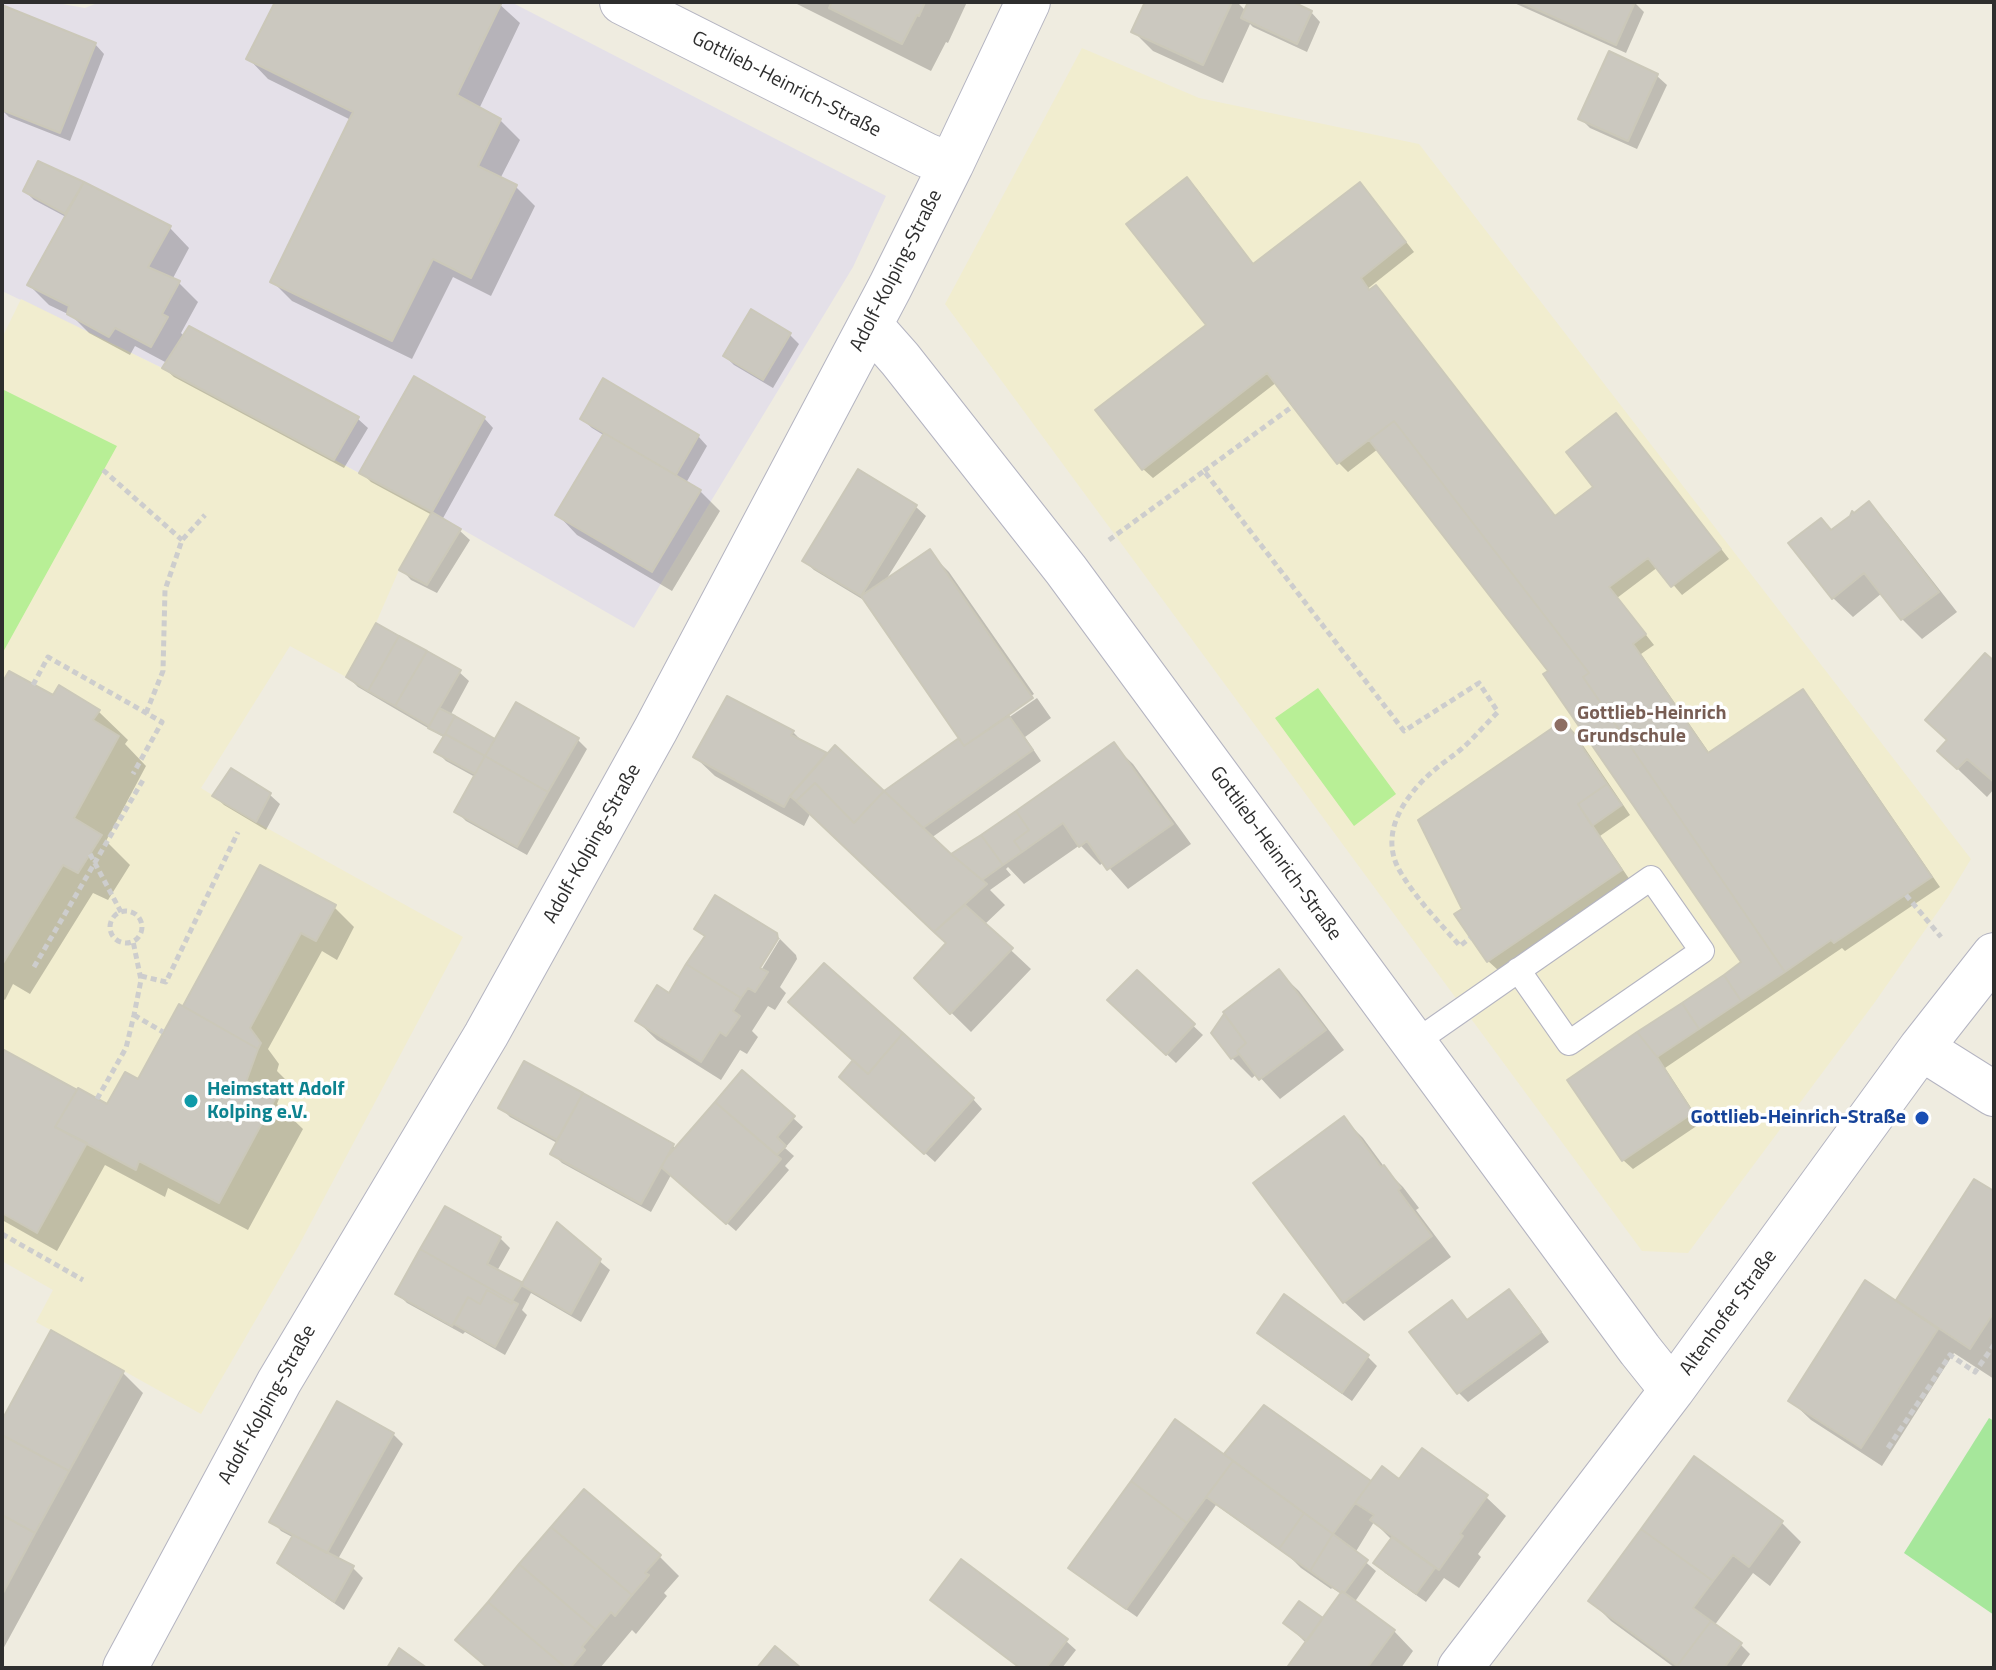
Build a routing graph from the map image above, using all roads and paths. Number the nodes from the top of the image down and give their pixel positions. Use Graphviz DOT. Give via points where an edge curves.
graph roads {
  1 [pos="622,2"];
  2 [pos="1028,2"];
  3 [pos="951,165"];
  4 [pos="870,325"];
  5 [pos="1293,406"];
  6 [pos="103,470"];
  7 [pos="1204,471"];
  8 [pos="205,515"];
  9 [pos="182,540"];
  10 [pos="1066,570"];
  11 [pos="33,685"];
  12 [pos="146,713"];
  13 [pos="133,774"];
  14 [pos="143,780"];
  15 [pos="238,832"];
  16 [pos="90,854"];
  17 [pos="95,861"];
  18 [pos="1906,895"];
  19 [pos="121,912"];
  20 [pos="1942,937"];
  21 [pos="1470,938"];
  22 [pos="133,941"];
  23 [pos="1994,955"];
  24 [pos="34,967"];
  25 [pos="1518,970"];
  26 [pos="141,976"];
  27 [pos="134,1015"];
  28 [pos="163,1032"];
  29 [pos="1414,1043"];
  30 [pos="1921,1048"];
  31 [pos="1994,1094"];
  32 [pos="97,1099"];
  33 [pos="2,1234"];
  34 [pos="83,1280"];
  35 [pos="1994,1345"];
  36 [pos="1672,1390"];
  37 [pos="1888,1448"];
  38 [pos="125,1668"];
  39 [pos="1460,1668"];
  1 -- 3 [label="street, Gottlieb-Heinrich-Straße"];
  2 -- 3 [label="street, Adolf-Kolping-Straße"];
  3 -- 4 [label="street, Adolf-Kolping-Straße"];
  4 -- 10 [label="street, Gottlieb-Heinrich-Straße"];
  4 -- 38 [label="street, Adolf-Kolping-Straße" via="547,927 279,1382"];
  5 -- 7 [label="path"];
  6 -- 9 [label="path"];
  7 -- 10 [label="path"];
  7 -- 21 [label="path" via="1404,731 1479,683 1498,712 1413,790 1391,833 1400,873 1460,946"];
  8 -- 9 [label="path"];
  9 -- 12 [label="path" via="165,590 163,671"];
  10 -- 29 [label="street, Gottlieb-Heinrich-Straße"];
  11 -- 12 [label="path" via="48,657"];
  12 -- 13 [label="path" via="162,722"];
  14 -- 17 [label="path"];
  15 -- 26 [label="path" via="166,982"];
  16 -- 17 [label="path"];
  17 -- 19 [label="path"];
  17 -- 24 [label="path"];
  18 -- 20 [label="path"];
  19 -- 22 [label="path" via="140,919 142,929"];
  19 -- 22 [label="path" via="111,923 112,934 123,943"];
  22 -- 26 [label="path"];
  23 -- 30 [label="street, Altenhofer Straße"];
  25 -- 25 [label="lane" via="1651,878 1702,951 1569,1043"];
  25 -- 29 [label="lane"];
  26 -- 27 [label="path"];
  27 -- 28 [label="path"];
  27 -- 32 [label="path" via="126,1048"];
  29 -- 36 [label="street, Gottlieb-Heinrich-Straße"];
  30 -- 31 [label="street"];
  30 -- 36 [label="street, Altenhofer Straße"];
  33 -- 34 [label="path"];
  35 -- 37 [label="path" via="1975,1372 1950,1355"];
  36 -- 39 [label="street, Altenhofer Straße"];
}
